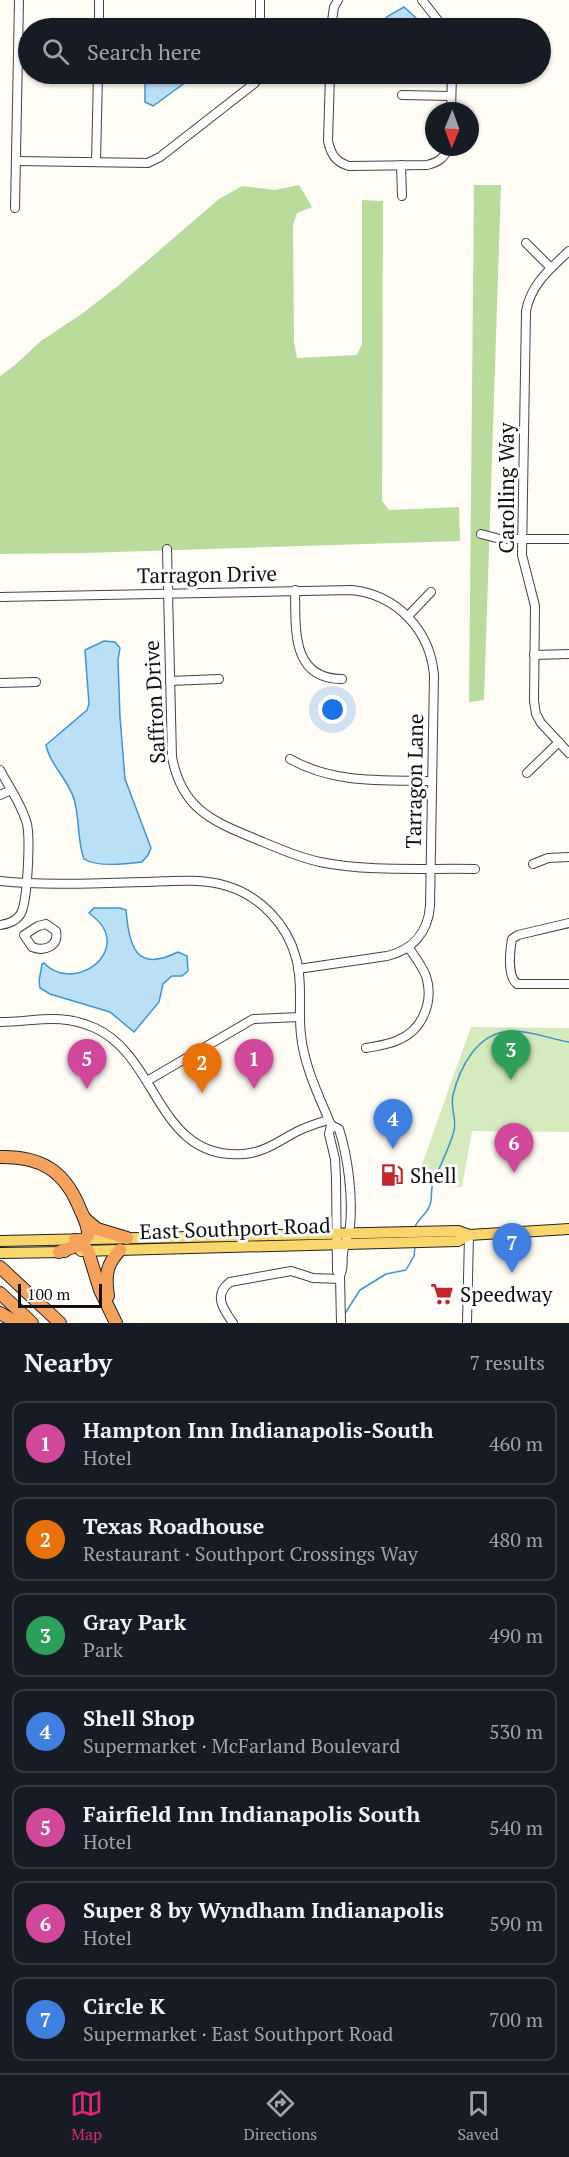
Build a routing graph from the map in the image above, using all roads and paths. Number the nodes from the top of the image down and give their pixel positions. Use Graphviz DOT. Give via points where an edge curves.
graph roads {
  1 [pos="19,0"];
  2 [pos="99,0"];
  3 [pos="261,0"];
  4 [pos="338,0"];
  5 [pos="422,0"];
  6 [pos="19,18"];
  7 [pos="99,18"];
  8 [pos="260,18"];
  9 [pos="332,18"];
  10 [pos="436,18"];
  11 [pos="18,53"];
  12 [pos="98,84"];
  13 [pos="254,84"];
  14 [pos="330,84"];
  15 [pos="452,84"];
  16 [pos="402,95"];
  17 [pos="451,96"];
  18 [pos="451,102"];
  19 [pos="445,156"];
  20 [pos="16,160"];
  21 [pos="96,162"];
  22 [pos="401,165"];
  23 [pos="402,196"];
  24 [pos="15,208"];
  25 [pos="526,243"];
  26 [pos="569,251"];
  27 [pos="551,268"];
  28 [pos="481,534"];
  29 [pos="569,539"];
  30 [pos="523,540"];
  31 [pos="167,549"];
  32 [pos="295,590"];
  33 [pos="431,592"];
  34 [pos="168,593"];
  35 [pos="0,597"];
  36 [pos="408,615"];
  37 [pos="569,654"];
  38 [pos="534,655"];
  39 [pos="219,680"];
  40 [pos="342,680"];
  41 [pos="170,681"];
  42 [pos="36,682"];
  43 [pos="0,683"];
  44 [pos="559,742"];
  45 [pos="569,753"];
  46 [pos="290,759"];
  47 [pos="0,770"];
  48 [pos="527,774"];
  49 [pos="432,781"];
  50 [pos="11,790"];
  51 [pos="0,795"];
  52 [pos="569,857"];
  53 [pos="533,864"];
  54 [pos="431,868"];
  55 [pos="475,868"];
  56 [pos="0,881"];
  57 [pos="26,884"];
  58 [pos="16,920"];
  59 [pos="569,923"];
  60 [pos="0,925"];
  61 [pos="24,935"];
  62 [pos="409,948"];
  63 [pos="298,969"];
  64 [pos="569,984"];
  65 [pos="300,1017"];
  66 [pos="0,1022"];
  67 [pos="366,1048"];
  68 [pos="147,1081"];
  69 [pos="330,1122"];
  70 [pos="0,1157"];
  71 [pos="84,1218"];
  72 [pos="569,1230"];
  73 [pos="469,1235"];
  74 [pos="127,1238"];
  75 [pos="342,1239"];
  76 [pos="1,1241"];
  77 [pos="82,1243"];
  78 [pos="120,1250"];
  79 [pos="59,1252"];
  80 [pos="0,1253"];
  81 [pos="0,1267"];
  82 [pos="340,1277"];
  83 [pos="0,1293"];
  84 [pos="0,1313"];
  85 [pos="114,1317"];
  86 [pos="17,1323"];
  87 [pos="32,1323"];
  88 [pos="60,1323"];
  89 [pos="233,1323"];
  90 [pos="341,1323"];
  91 [pos="467,1323"];
  1 -- 6 [label="street"];
  2 -- 7 [label="street"];
  3 -- 8 [label="street"];
  4 -- 9 [label="street"];
  5 -- 10 [label="street"];
  11 -- 20 [label="street"];
  12 -- 21 [label="street"];
  13 -- 21 [label="street" via="148,163"];
  14 -- 22 [label="street" via="328,141 336,159 350,166"];
  15 -- 17 [label="street"];
  16 -- 17 [label="street"];
  17 -- 18 [label="street"];
  19 -- 22 [label="street" via="427,165"];
  20 -- 21 [label="street"];
  20 -- 24 [label="street"];
  22 -- 23 [label="street"];
  25 -- 27 [label="street"];
  26 -- 27 [label="street, Carolling Way"];
  27 -- 30 [label="street, Carolling Way" via="534,288 526,313"];
  28 -- 30 [label="street"];
  29 -- 30 [label="street"];
  30 -- 38 [label="street, Carolling Way" via="523,564 534,604"];
  31 -- 34 [label="street, Saffron Drive"];
  32 -- 34 [label="street, Tarragon Drive"];
  32 -- 36 [label="street, Tarragon Drive" via="365,592 387,600"];
  32 -- 40 [label="street" via="296,639 303,658 320,674"];
  33 -- 36 [label="street"];
  34 -- 35 [label="street, Tarragon Drive"];
  34 -- 41 [label="street, Saffron Drive"];
  36 -- 49 [label="street, Tarragon Lane" via="423,637 433,664"];
  37 -- 38 [label="street"];
  38 -- 44 [label="street, Carolling Way" via="536,711 541,723"];
  39 -- 41 [label="street"];
  41 -- 54 [label="street, Saffron Drive" via="175,770 190,800 209,818 318,861 358,867"];
  42 -- 43 [label="street"];
  44 -- 45 [label="street, Carolling Way"];
  44 -- 48 [label="street"];
  46 -- 49 [label="street" via="342,778"];
  47 -- 50 [label="street"];
  49 -- 54 [label="street, Tarragon Lane"];
  50 -- 51 [label="street"];
  50 -- 57 [label="street" via="28,829"];
  52 -- 53 [label="street" via="548,858"];
  54 -- 55 [label="street, Saffron Drive"];
  54 -- 62 [label="street, Tarragon Lane" via="428,920"];
  56 -- 57 [label="street"];
  57 -- 58 [label="street" via="23,907"];
  57 -- 63 [label="street" via="202,881 225,885 253,898 276,919 291,944"];
  58 -- 60 [label="street"];
  58 -- 61 [label="street"];
  59 -- 64 [label="street" via="515,937 511,942 511,976 515,983"];
  62 -- 63 [label="street" via="387,956"];
  62 -- 67 [label="street" via="428,983 423,1016 405,1037"];
  63 -- 65 [label="street"];
  65 -- 68 [label="street" via="254,1019"];
  65 -- 69 [label="street" via="305,1059"];
  66 -- 68 [label="street" via="54,1017 80,1022 124,1048"];
  68 -- 69 [label="street" via="176,1128 213,1150 236,1154 262,1151 304,1128"];
  69 -- 75 [label="street" via="339,1129 347,1161 350,1226"];
  70 -- 71 [label="highway" via="32,1160 56,1172 74,1194"];
  71 -- 74 [label="highway" via="97,1228"];
  71 -- 77 [label="highway" via="88,1233"];
  72 -- 73 [label="main road, East Southport Road"];
  73 -- 75 [label="main road, East Southport Road" via="458,1241 429,1237"];
  73 -- 91 [label="street"];
  74 -- 75 [label="main road, East Southport Road"];
  74 -- 77 [label="main road, East Southport Road"];
  75 -- 78 [label="main road, East Southport Road"];
  75 -- 82 [label="street" via="337,1271"];
  76 -- 77 [label="main road, East Southport Road"];
  77 -- 78 [label="main road, East Southport Road"];
  77 -- 79 [label="highway"];
  77 -- 85 [label="highway"];
  78 -- 85 [label="highway" via="106,1274"];
  79 -- 80 [label="main road"];
  81 -- 88 [label="highway"];
  82 -- 89 [label="street" via="313,1278 291,1271 233,1281 220,1299"];
  82 -- 90 [label="street"];
  83 -- 87 [label="highway"];
  84 -- 86 [label="highway"];
}
